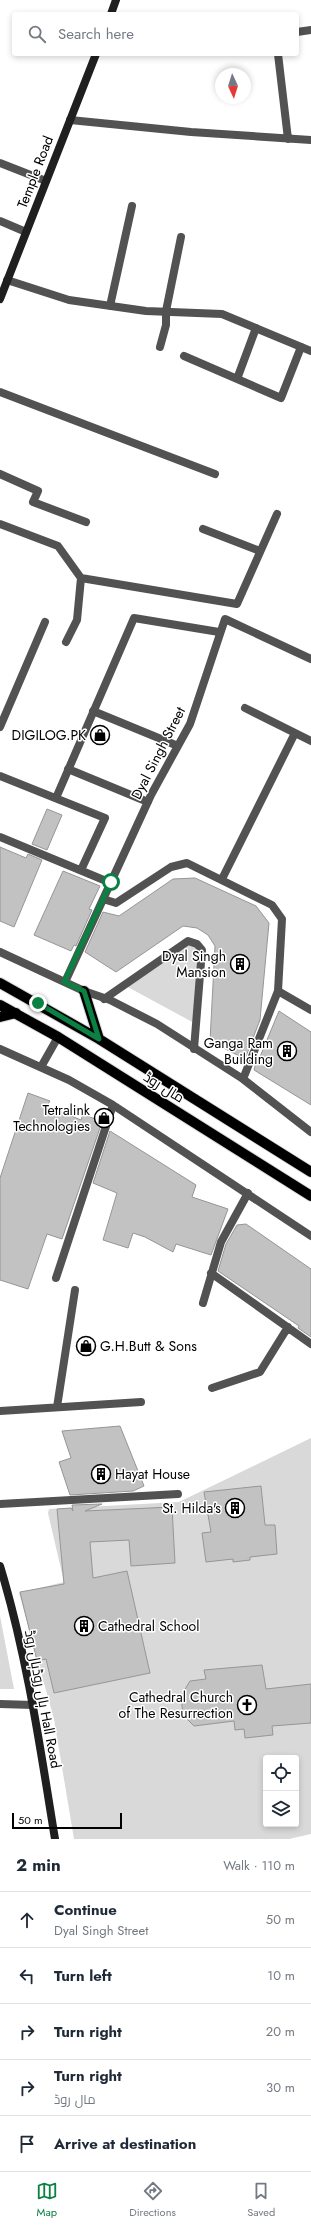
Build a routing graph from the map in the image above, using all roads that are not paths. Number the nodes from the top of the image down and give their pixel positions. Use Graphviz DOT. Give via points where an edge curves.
graph roads {
  1 [pos="116,0"];
  2 [pos="112,12"];
  3 [pos="311,30"];
  4 [pos="299,32"];
  5 [pos="95,56"];
  6 [pos="278,56"];
  7 [pos="70,120"];
  8 [pos="288,138"];
  9 [pos="311,140"];
  10 [pos="0,163"];
  11 [pos="46,181"];
  12 [pos="132,206"];
  13 [pos="0,222"];
  14 [pos="26,232"];
  15 [pos="181,237"];
  16 [pos="7,280"];
  17 [pos="0,299"];
  18 [pos="110,306"];
  19 [pos="166,311"];
  20 [pos="256,328"];
  21 [pos="160,347"];
  22 [pos="301,347"];
  23 [pos="311,351"];
  24 [pos="184,356"];
  25 [pos="237,379"];
  26 [pos="0,392"];
  27 [pos="0,474"];
  28 [pos="215,474"];
  29 [pos="277,514"];
  30 [pos="86,522"];
  31 [pos="0,524"];
  32 [pos="202,529"];
  33 [pos="260,551"];
  34 [pos="81,578"];
  35 [pos="44,622"];
  36 [pos="219,632"];
  37 [pos="66,642"];
  38 [pos="311,659"];
  39 [pos="245,708"];
  40 [pos="93,711"];
  41 [pos="0,727"];
  42 [pos="295,733"];
  43 [pos="311,740"];
  44 [pos="178,746"];
  45 [pos="68,769"];
  46 [pos="0,776"];
  47 [pos="56,798"];
  48 [pos="148,802"];
  49 [pos="0,838"];
  50 [pos="81,870"];
  51 [pos="222,879"];
  52 [pos="111,882"];
  53 [pos="103,899"];
  54 [pos="0,952"];
  55 [pos="64,982"];
  56 [pos="0,983"];
  57 [pos="84,991"];
  58 [pos="278,991"];
  59 [pos="104,998"];
  60 [pos="0,1005"];
  61 [pos="311,1010"];
  62 [pos="16,1013"];
  63 [pos="0,1017"];
  64 [pos="58,1037"];
  65 [pos="99,1039"];
  66 [pos="0,1049"];
  67 [pos="194,1049"];
  68 [pos="41,1067"];
  69 [pos="243,1079"];
  70 [pos="113,1105"];
  71 [pos="311,1132"];
  72 [pos="311,1172"];
  73 [pos="248,1193"];
  74 [pos="311,1196"];
  75 [pos="311,1236"];
  76 [pos="211,1273"];
  77 [pos="56,1278"];
  78 [pos="75,1290"];
  79 [pos="203,1303"];
  80 [pos="288,1327"];
  81 [pos="311,1344"];
  82 [pos="212,1388"];
  83 [pos="141,1402"];
  84 [pos="57,1408"];
  85 [pos="0,1411"];
  86 [pos="178,1494"];
  87 [pos="0,1504"];
  88 [pos="0,1566"];
  89 [pos="0,1704"];
  90 [pos="33,1705"];
  91 [pos="56,1839"];
  1 -- 2 [label="street"];
  3 -- 4 [label="street"];
  5 -- 7 [label="street, Temple Road"];
  6 -- 8 [label="street"];
  7 -- 8 [label="street" via="191,132"];
  7 -- 11 [label="street, Temple Road"];
  8 -- 9 [label="street"];
  10 -- 11 [label="street"];
  11 -- 14 [label="street, Temple Road"];
  12 -- 18 [label="street"];
  13 -- 14 [label="street"];
  14 -- 16 [label="street, Temple Road"];
  15 -- 19 [label="street"];
  16 -- 17 [label="street, Temple Road"];
  16 -- 18 [label="street" via="69,300"];
  18 -- 19 [label="street"];
  19 -- 20 [label="street" via="222,314"];
  19 -- 21 [label="street" via="166,326"];
  20 -- 22 [label="street"];
  20 -- 25 [label="street"];
  22 -- 23 [label="street"];
  22 -- 25 [label="street" via="281,398"];
  24 -- 25 [label="street"];
  26 -- 28 [label="street"];
  27 -- 30 [label="street" via="38,491 33,502"];
  29 -- 33 [label="street"];
  31 -- 34 [label="street" via="58,546"];
  32 -- 33 [label="street"];
  33 -- 34 [label="street" via="237,604"];
  34 -- 37 [label="street" via="77,620"];
  35 -- 41 [label="street"];
  36 -- 38 [label="street, Dyal Singh Street" via="225,619"];
  36 -- 40 [label="street" via="134,618"];
  36 -- 44 [label="street, Dyal Singh Street" via="190,724"];
  39 -- 42 [label="street"];
  40 -- 44 [label="street"];
  40 -- 45 [label="street"];
  42 -- 43 [label="street"];
  42 -- 51 [label="street"];
  44 -- 48 [label="street, Dyal Singh Street"];
  45 -- 47 [label="street"];
  45 -- 48 [label="street"];
  46 -- 47 [label="street"];
  47 -- 50 [label="street" via="105,818"];
  48 -- 52 [label="street, Dyal Singh Street"];
  49 -- 50 [label="street"];
  50 -- 52 [label="street"];
  51 -- 53 [label="street" via="188,863 171,867 116,903"];
  51 -- 58 [label="street" via="272,905 282,919"];
  52 -- 53 [label="street, Dyal Singh Street"];
  53 -- 55 [label="street, Dyal Singh Street"];
  54 -- 55 [label="street"];
  55 -- 57 [label="street"];
  56 -- 65 [label="main road, مال روڈ"];
  57 -- 59 [label="street"];
  57 -- 65 [label="main road"];
  58 -- 61 [label="street"];
  58 -- 69 [label="street"];
  59 -- 67 [label="street" via="157,1024"];
  59 -- 67 [label="street" via="188,941 197,944 202,950"];
  60 -- 62 [label="main road, مال روڈ"];
  62 -- 63 [label="main road"];
  62 -- 64 [label="main road, مال روڈ"];
  64 -- 68 [label="street"];
  64 -- 74 [label="main road, مال روڈ"];
  65 -- 72 [label="main road, مال روڈ"];
  66 -- 68 [label="street"];
  67 -- 69 [label="street"];
  68 -- 70 [label="street"];
  69 -- 71 [label="street"];
  70 -- 73 [label="street"];
  70 -- 77 [label="street"];
  73 -- 75 [label="street"];
  73 -- 76 [label="street" via="221,1242"];
  76 -- 79 [label="street"];
  76 -- 80 [label="street"];
  78 -- 84 [label="street"];
  80 -- 81 [label="street"];
  80 -- 82 [label="street" via="260,1372"];
  83 -- 84 [label="street"];
  84 -- 85 [label="street"];
  86 -- 87 [label="street"];
  88 -- 90 [label="street, ہال روڈہال روڈ Hall Road"];
  89 -- 90 [label="street"];
  90 -- 91 [label="street, ہال روڈہال روڈ Hall Road"];
}
